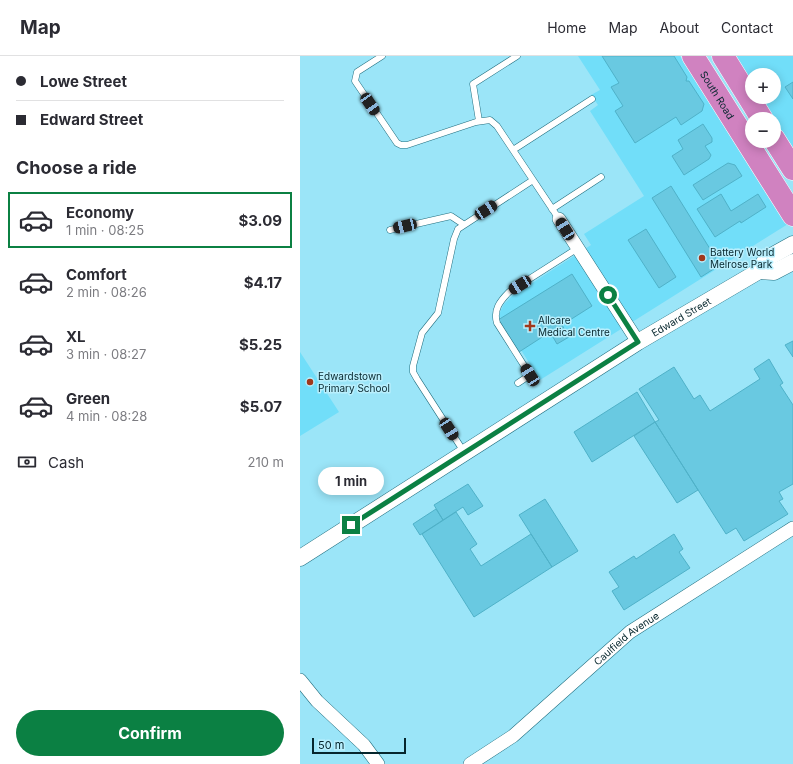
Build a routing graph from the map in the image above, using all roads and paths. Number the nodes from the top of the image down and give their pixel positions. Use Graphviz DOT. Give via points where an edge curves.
graph roads {
  1 [pos="382,56"];
  2 [pos="517,56"];
  3 [pos="693,56"];
  4 [pos="723,56"];
  5 [pos="592,99"];
  6 [pos="758,112"];
  7 [pos="479,121"];
  8 [pos="780,148"];
  9 [pos="513,150"];
  10 [pos="793,169"];
  11 [pos="601,177"];
  12 [pos="533,180"];
  13 [pos="556,214"];
  14 [pos="793,215"];
  15 [pos="463,224"];
  16 [pos="390,230"];
  17 [pos="793,244"];
  18 [pos="578,248"];
  19 [pos="793,262"];
  20 [pos="759,271"];
  21 [pos="638,342"];
  22 [pos="518,383"];
  23 [pos="464,453"];
  24 [pos="793,528"];
  25 [pos="300,558"];
  26 [pos="300,680"];
  27 [pos="378,764"];
  28 [pos="470,764"];
  1 -- 7 [label="lane" via="358,72 355,81 397,143 408,145"];
  2 -- 7 [label="lane" via="473,84"];
  3 -- 14 [label="highway, South Road"];
  4 -- 6 [label="highway"];
  5 -- 9 [label="lane"];
  7 -- 9 [label="lane" via="490,120"];
  8 -- 10 [label="highway"];
  9 -- 12 [label="lane"];
  11 -- 13 [label="lane"];
  12 -- 13 [label="lane"];
  12 -- 15 [label="lane"];
  13 -- 18 [label="street"];
  15 -- 16 [label="lane" via="450,216"];
  15 -- 23 [label="lane" via="456,234 438,313 422,333 413,372"];
  17 -- 20 [label="street, Edward Street" via="766,259"];
  18 -- 21 [label="street"];
  18 -- 22 [label="lane" via="509,292 496,310 497,323 530,375"];
  19 -- 20 [label="street, Edward Street" via="774,272"];
  20 -- 21 [label="street, Edward Street"];
  21 -- 23 [label="street, Edward Street"];
  23 -- 25 [label="street, Edward Street"];
  24 -- 28 [label="street, Caulfield Avenue" via="630,632 513,736"];
  26 -- 27 [label="street" via="317,701 364,745"];
}
